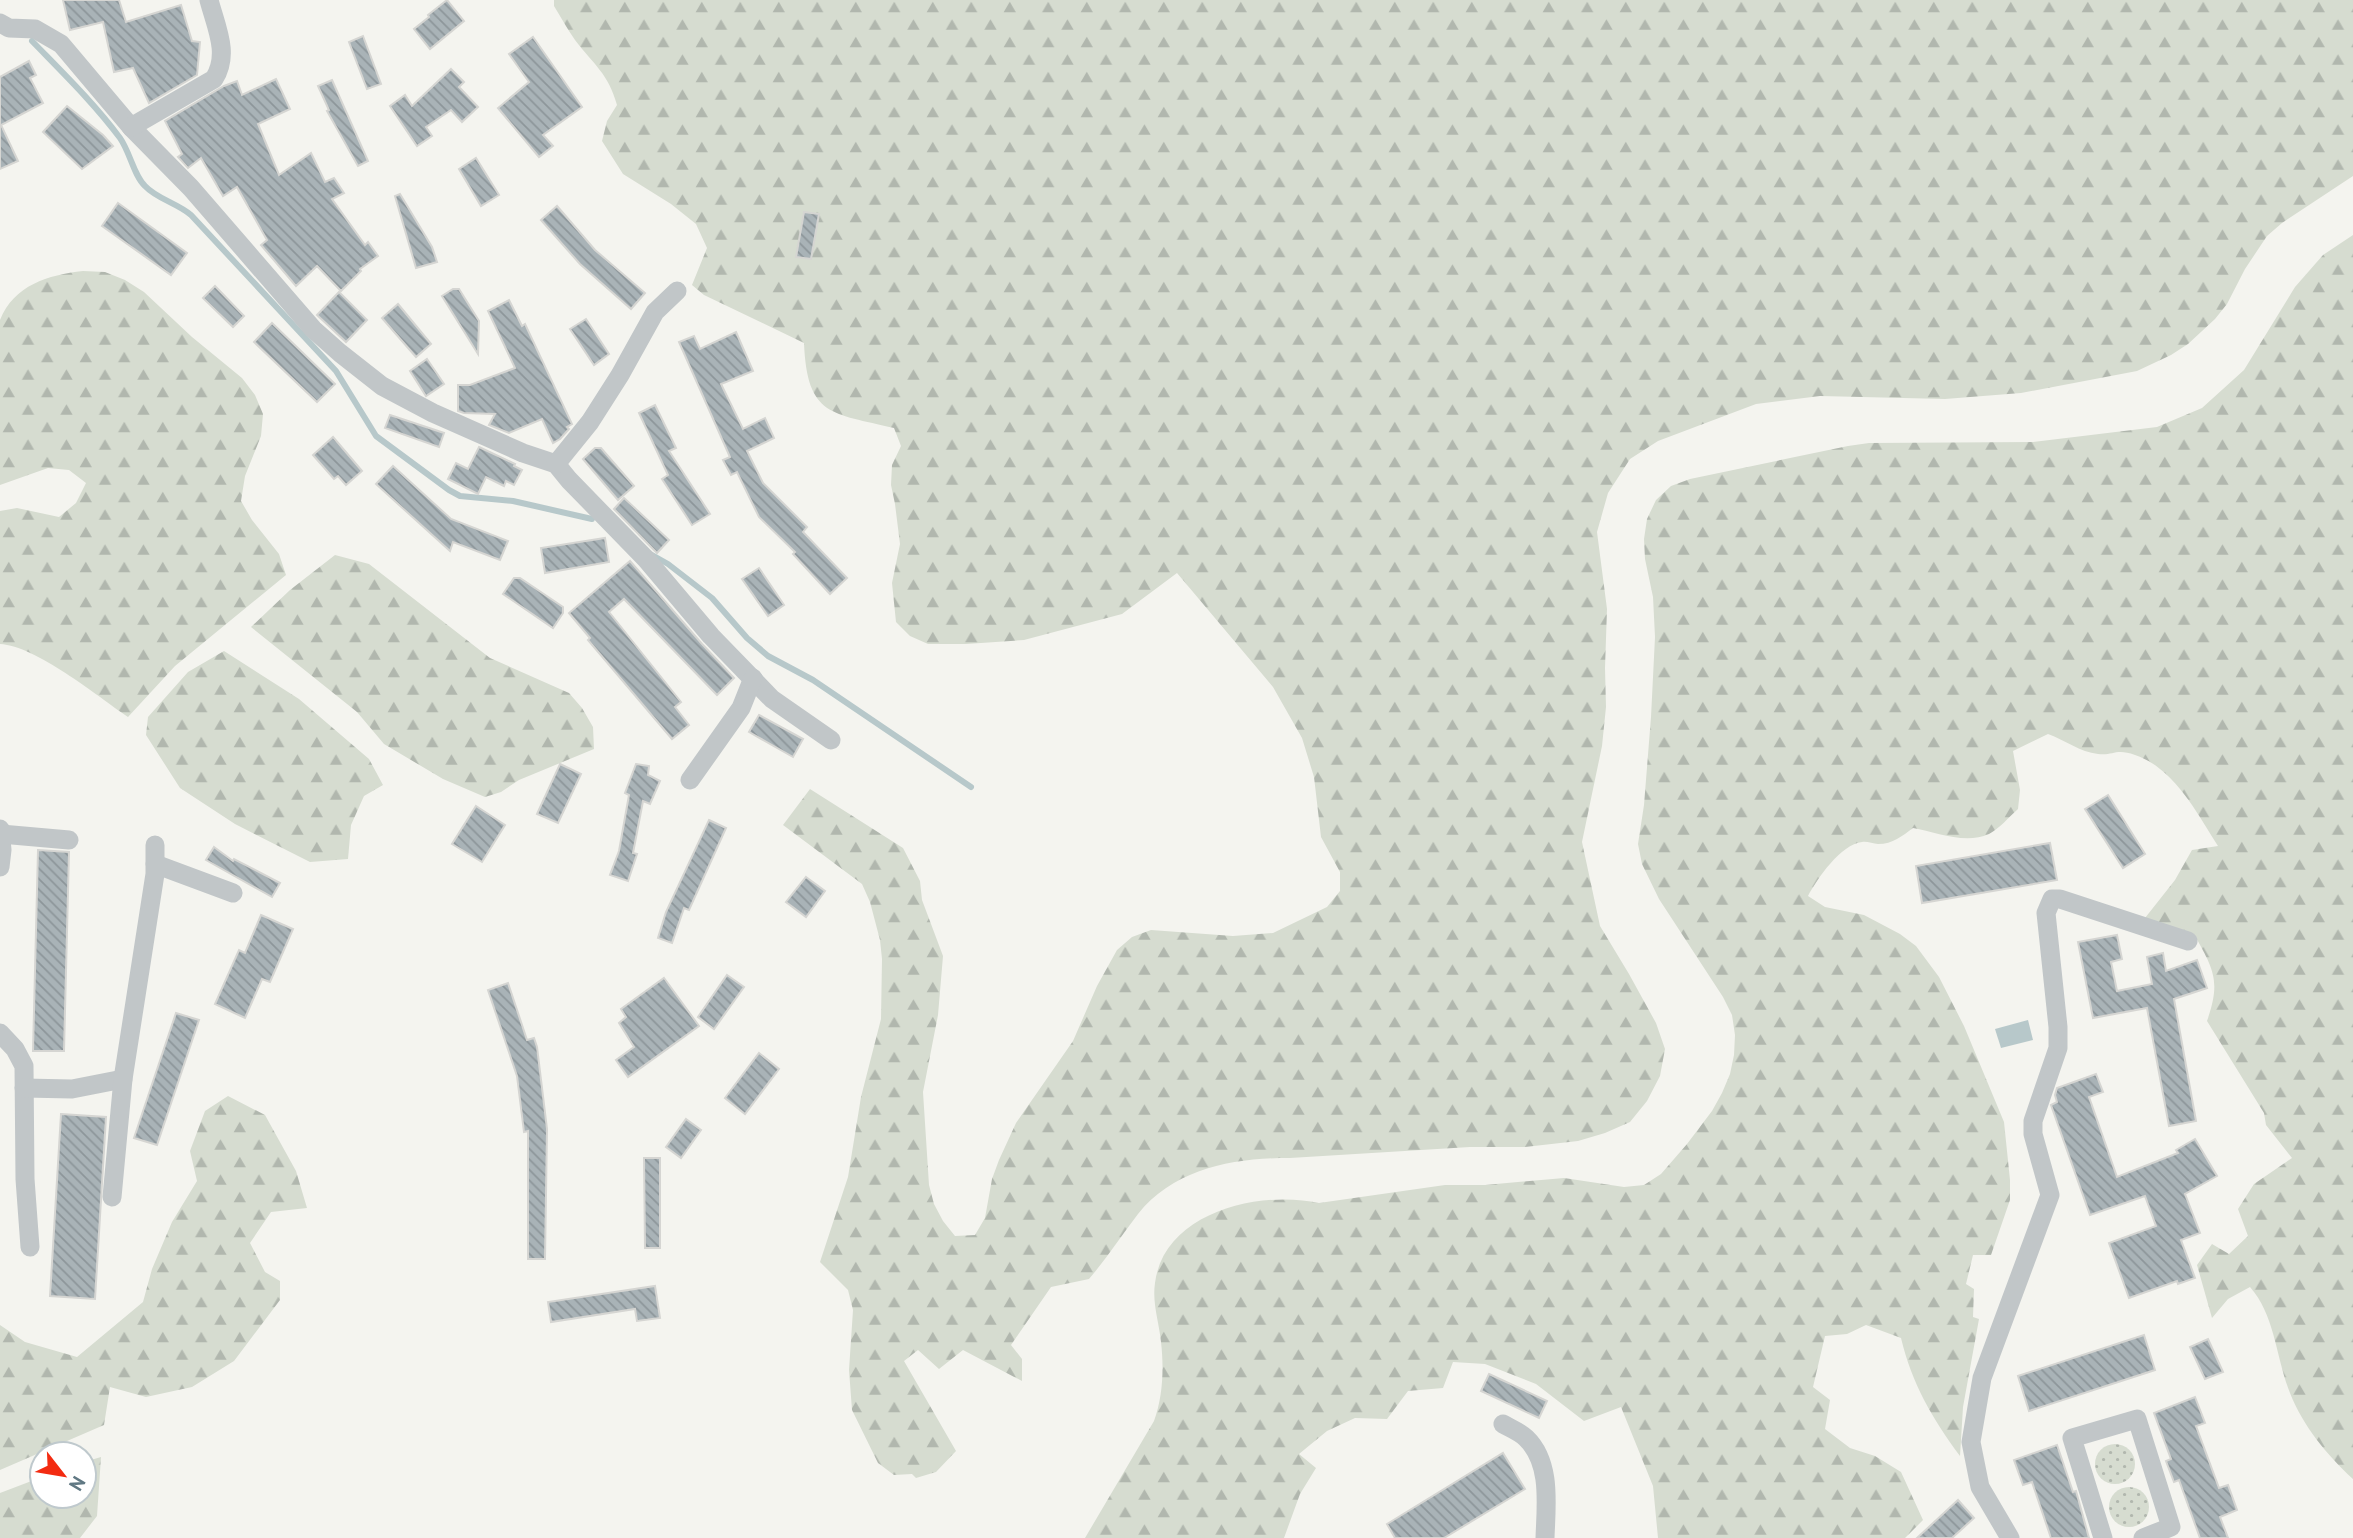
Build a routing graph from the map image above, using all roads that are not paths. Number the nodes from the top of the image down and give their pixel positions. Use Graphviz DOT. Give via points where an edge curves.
graph roads {
  1 [pos="209,0"];
  2 [pos="0,23"];
  3 [pos="131,127"];
  4 [pos="677,291"];
  5 [pos="556,464"];
  6 [pos="753,678"];
  7 [pos="831,740"];
  8 [pos="690,780"];
  9 [pos="1,832"];
  10 [pos="69,840"];
  11 [pos="0,867"];
  12 [pos="233,893"];
  13 [pos="2188,941"];
  14 [pos="0,1033"];
  15 [pos="123,1079"];
  16 [pos="24,1088"];
  17 [pos="112,1197"];
  18 [pos="30,1247"];
  19 [pos="1503,1424"];
  20 [pos="1545,1538"];
  21 [pos="2010,1538"];
  22 [pos="2103,1538"];
  23 [pos="2143,1538"];
  1 -- 3 [label="street" via="223,54 221,68 214,79"];
  2 -- 3 [label="street" via="35,29 61,44"];
  3 -- 5 [label="street" via="191,188 313,329 340,353 382,386 433,413"];
  4 -- 5 [label="street" via="655,312 590,422"];
  5 -- 6 [label="street"];
  6 -- 7 [label="street" via="772,699"];
  6 -- 8 [label="street" via="741,709"];
  9 -- 10 [label="street"];
  9 -- 11 [label="street"];
  12 -- 15 [label="street" via="155,854"];
  13 -- 21 [label="street" via="2060,899 2052,899 2046,913 2058,1048 2033,1121 2033,1134 2050,1195 1982,1378 1971,1442 1980,1487"];
  14 -- 16 [label="street" via="24,1066"];
  15 -- 16 [label="street" via="72,1089"];
  15 -- 17 [label="street"];
  16 -- 18 [label="street"];
  19 -- 20 [label="street" via="1525,1437 1543,1472"];
  22 -- 23 [label="street" via="2072,1437 2137,1419 2171,1527"];
}
